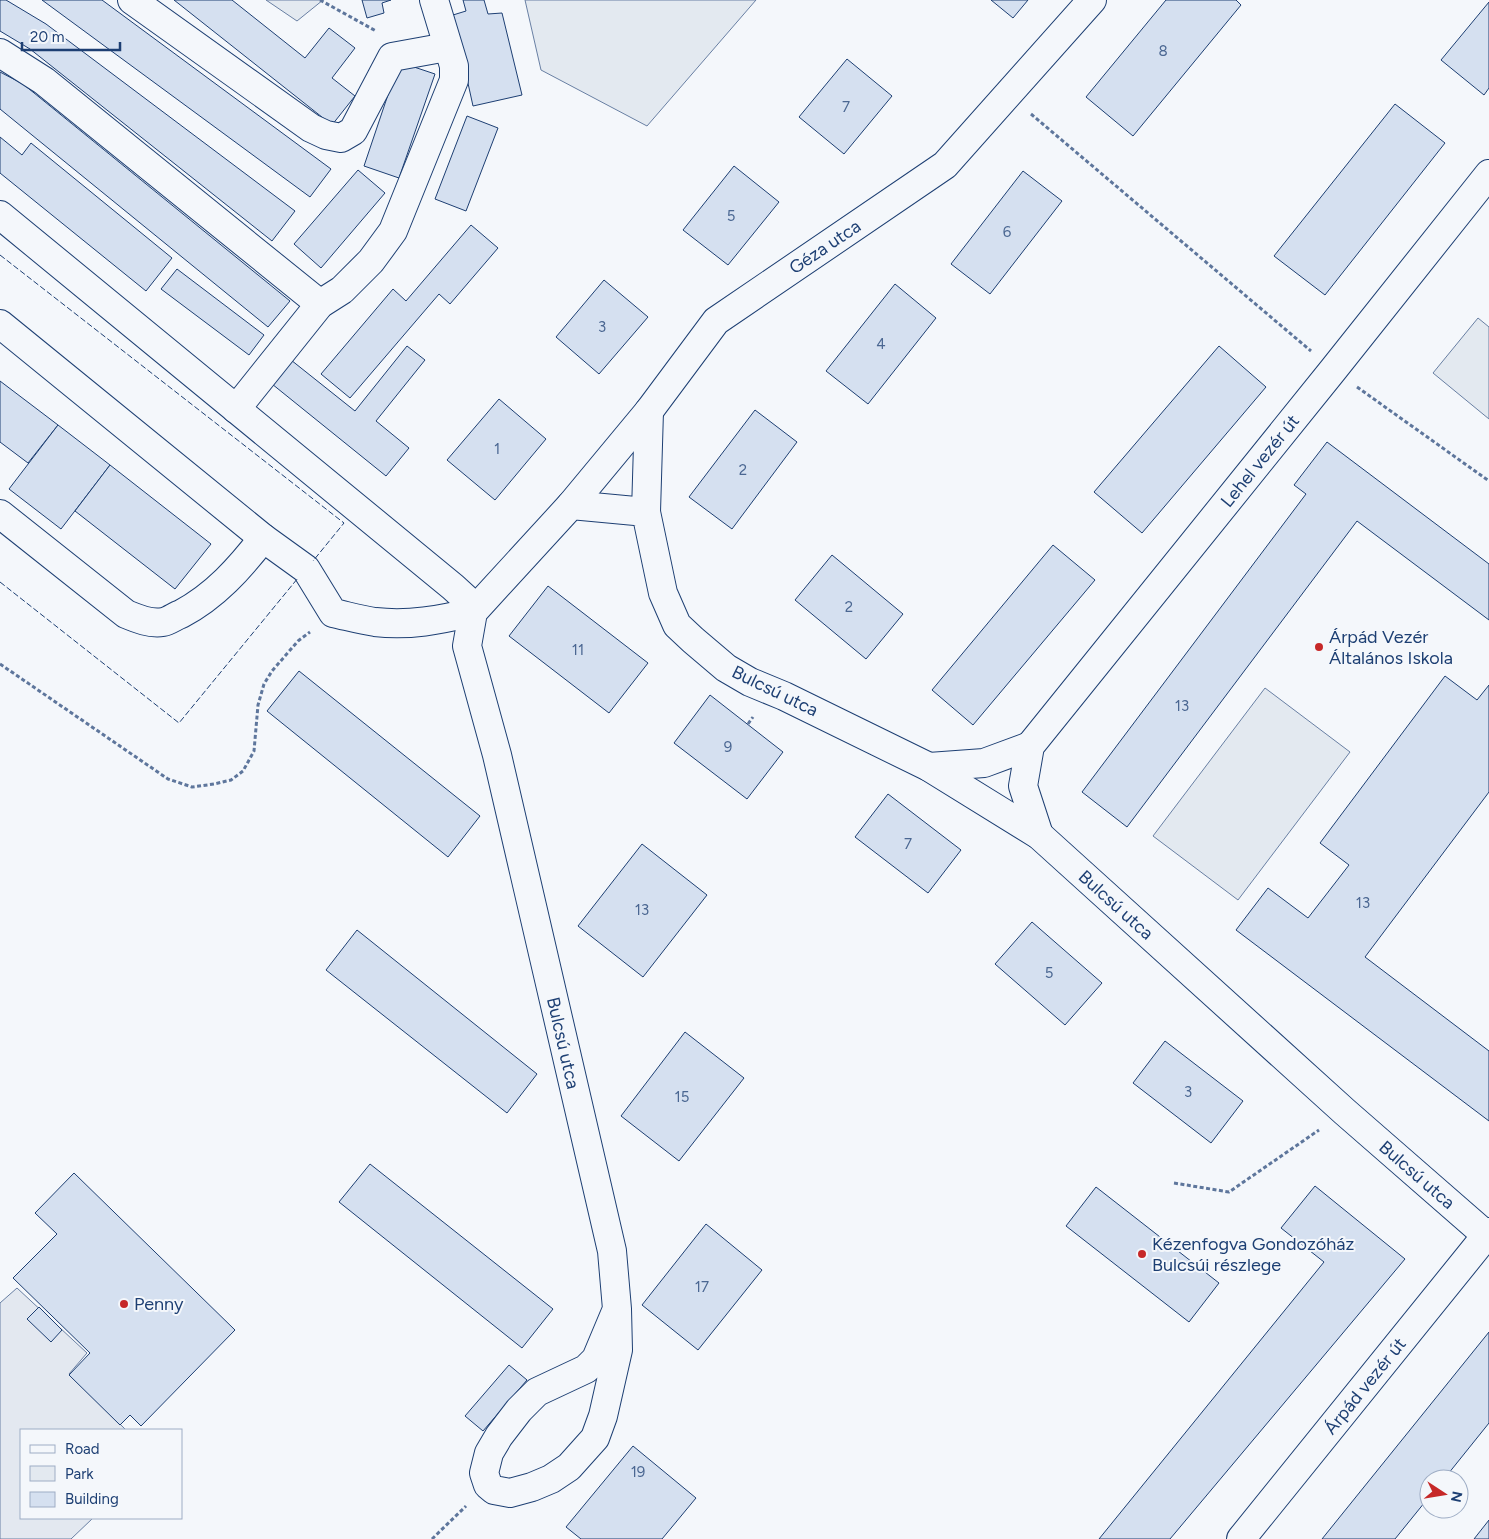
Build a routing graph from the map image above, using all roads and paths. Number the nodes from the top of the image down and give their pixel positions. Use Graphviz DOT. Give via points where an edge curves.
graph roads {
  1 [pos="132,0"];
  2 [pos="320,0"];
  3 [pos="434,0"];
  4 [pos="1092,0"];
  5 [pos="448,48"];
  6 [pos="413,52"];
  7 [pos="0,53"];
  8 [pos="1008,95"];
  9 [pos="1489,174"];
  10 [pos="0,215"];
  11 [pos="320,304"];
  12 [pos="0,324"];
  13 [pos="1334,370"];
  14 [pos="236,409"];
  15 [pos="649,411"];
  16 [pos="1489,481"];
  17 [pos="571,505"];
  18 [pos="646,512"];
  19 [pos="0,514"];
  20 [pos="263,538"];
  21 [pos="472,612"];
  22 [pos="333,613"];
  23 [pos="0,664"];
  24 [pos="1030,746"];
  25 [pos="929,767"];
  26 [pos="1039,836"];
  27 [pos="1344,1112"];
  28 [pos="1174,1183"];
  29 [pos="1488,1234"];
  30 [pos="617,1309"];
  31 [pos="488,1486"];
  32 [pos="432,1539"];
  33 [pos="1241,1539"];
  1 -- 6 [label="street" via="311,128 341,138 353,131 392,56"];
  2 -- 6 [label="path"];
  3 -- 5 [label="street"];
  4 -- 8 [label="street, Géza utca"];
  5 -- 6 [label="street"];
  5 -- 11 [label="street" via="454,66 454,80 393,231 371,261 342,290"];
  7 -- 11 [label="street" via="44,81"];
  8 -- 13 [label="path"];
  8 -- 15 [label="street, Géza utca" via="945,165 716,321"];
  9 -- 13 [label="street, Lehel vezér út"];
  10 -- 14 [label="street"];
  11 -- 14 [label="street"];
  12 -- 20 [label="street"];
  13 -- 16 [label="path"];
  13 -- 24 [label="street, Lehel vezér út"];
  14 -- 21 [label="street" via="453,587 465,598"];
  15 -- 17 [label="street, Géza utca"];
  15 -- 18 [label="street, Bulcsú utca"];
  17 -- 18 [label="street"];
  17 -- 21 [label="street"];
  18 -- 25 [label="street, Bulcsú utca" via="663,593 677,625 693,640 726,668 750,682"];
  19 -- 20 [label="street" via="126,614 144,622 164,622 195,606 243,564"];
  20 -- 22 [label="street" via="306,569"];
  21 -- 22 [label="street" via="407,624 374,622"];
  21 -- 30 [label="street, Bulcsú utca" via="467,646 499,765 612,1251"];
  22 -- 23 [label="path" via="298,641 272,671 258,705 254,751 243,771 231,780 214,784 192,787 168,779"];
  24 -- 25 [label="street" via="984,763"];
  24 -- 26 [label="street" via="1023,786"];
  25 -- 26 [label="street, Bulcsú utca"];
  26 -- 27 [label="street, Bulcsú utca"];
  27 -- 28 [label="path" via="1229,1192"];
  27 -- 29 [label="street, Bulcsú utca"];
  29 -- 33 [label="street, Árpád vezér út"];
  30 -- 31 [label="street, Bulcsú utca" via="596,1358 586,1369 537,1392 499,1436 489,1453 484,1473"];
  30 -- 31 [label="street, Bulcsú utca" via="618,1350 595,1438 569,1467 551,1479 510,1493"];
  31 -- 32 [label="path"];
}
